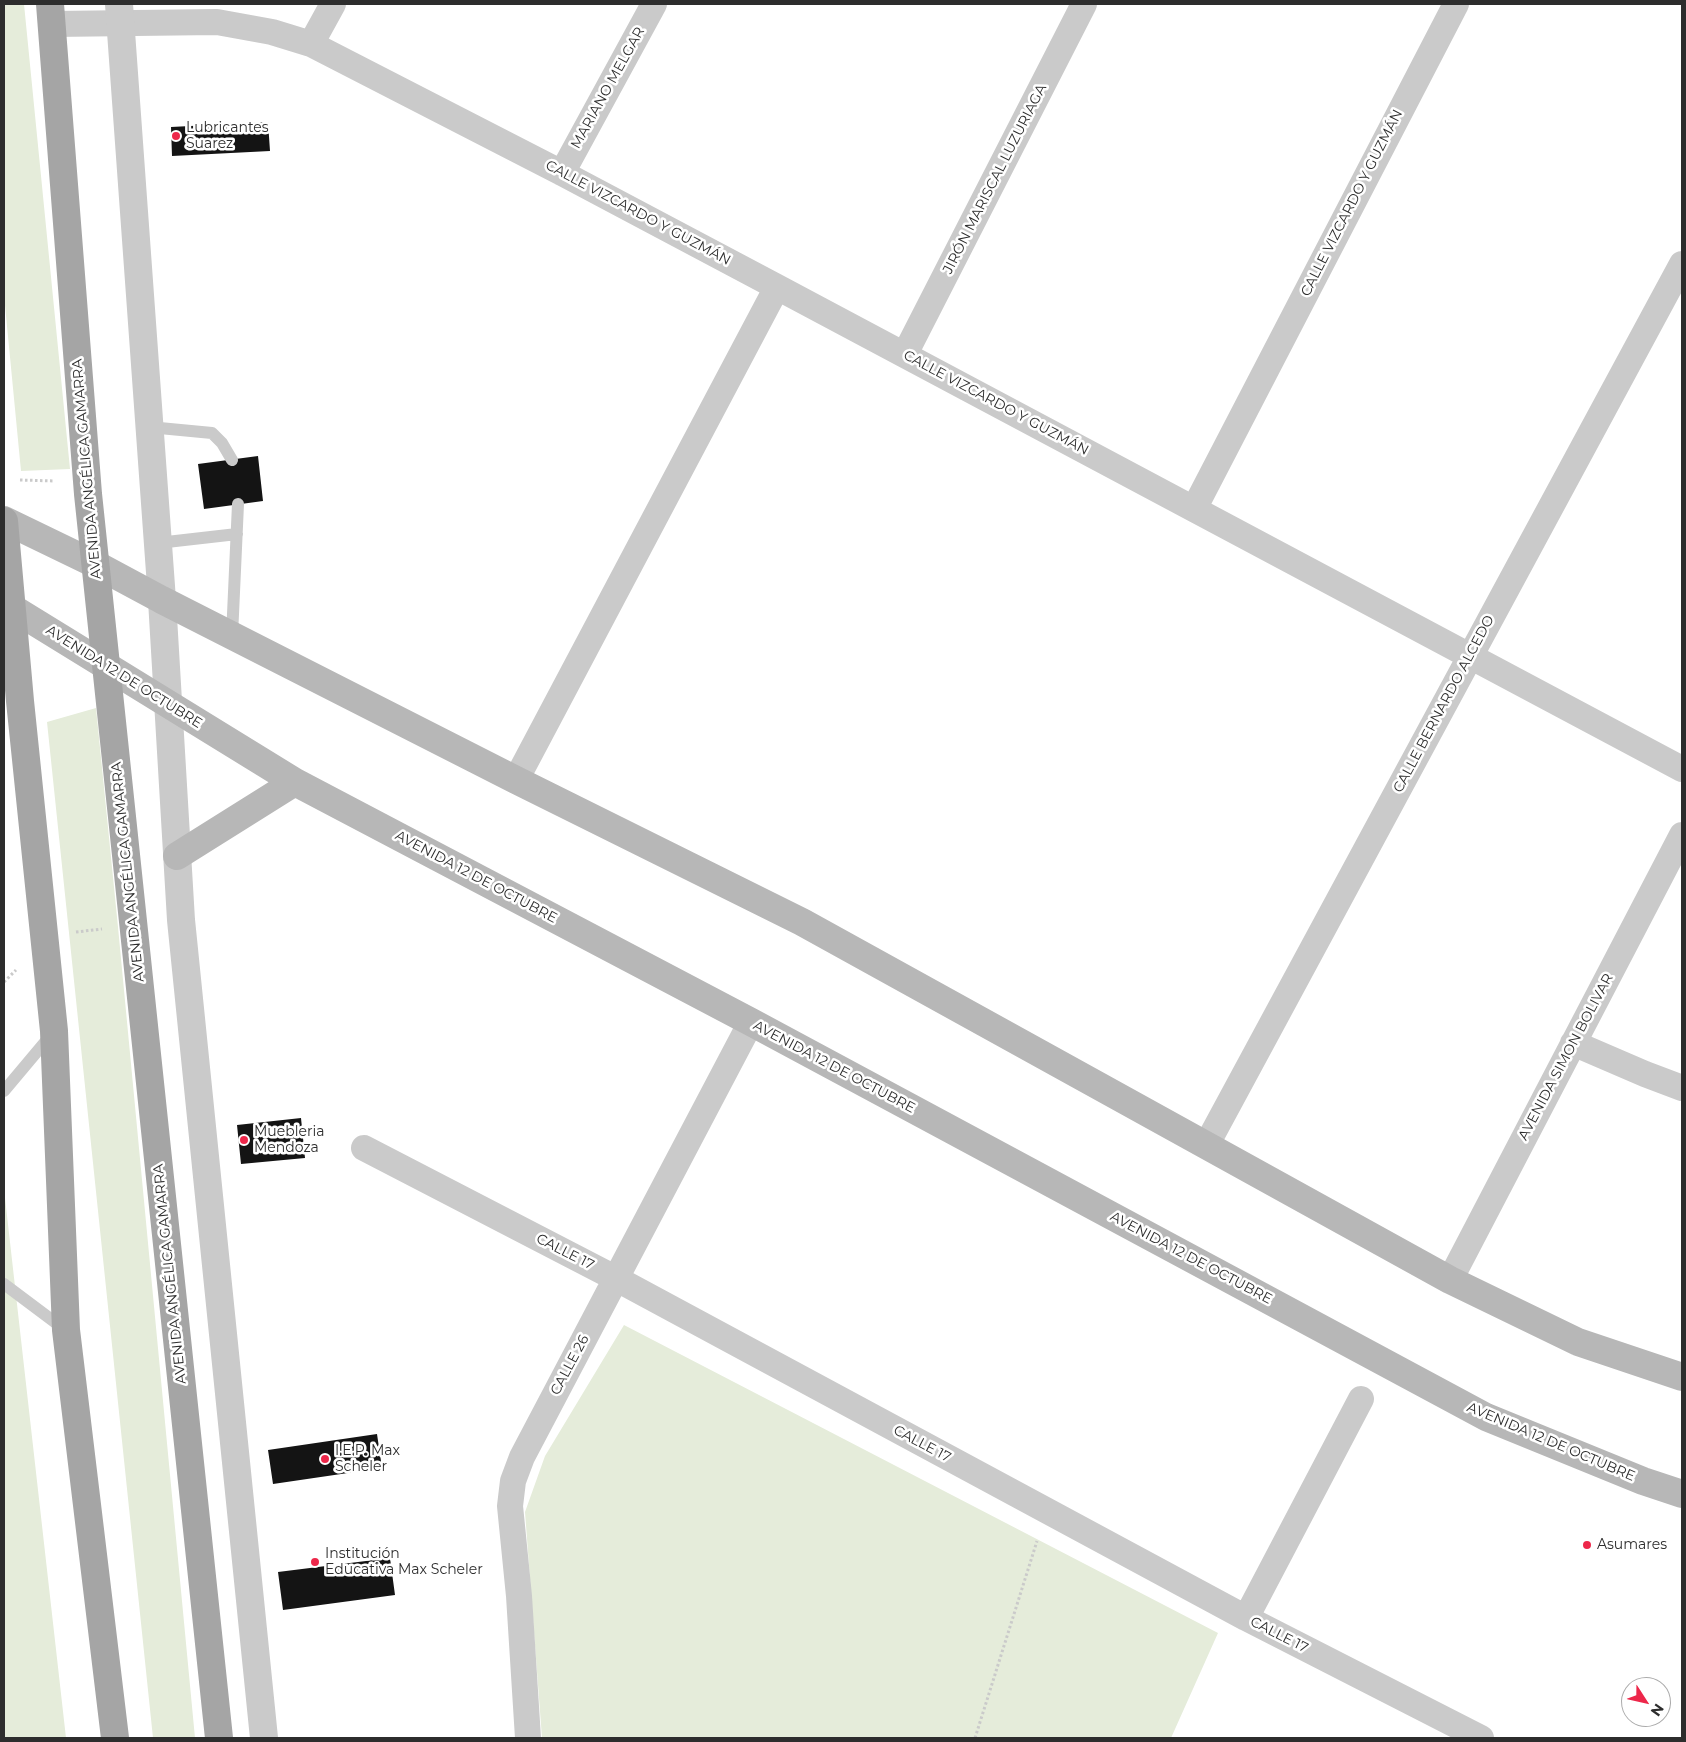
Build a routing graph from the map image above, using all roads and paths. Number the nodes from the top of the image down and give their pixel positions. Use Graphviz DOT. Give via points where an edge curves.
graph roads {
  1 [pos="333,4"];
  2 [pos="654,4"];
  3 [pos="1084,4"];
  4 [pos="1456,4"];
  5 [pos="120,13"];
  6 [pos="51,14"];
  7 [pos="311,44"];
  8 [pos="562,173"];
  9 [pos="1682,264"];
  10 [pos="777,287"];
  11 [pos="905,354"];
  12 [pos="149,427"];
  13 [pos="232,460"];
  14 [pos="20,480"];
  15 [pos="64,481"];
  16 [pos="238,504"];
  17 [pos="1194,509"];
  18 [pos="4,520"];
  19 [pos="237,534"];
  20 [pos="158,544"];
  21 [pos="95,564"];
  22 [pos="162,600"];
  23 [pos="8,605"];
  24 [pos="232,636"];
  25 [pos="1470,655"];
  26 [pos="106,666"];
  27 [pos="12,693"];
  28 [pos="167,704"];
  29 [pos="1682,769"];
  30 [pos="516,780"];
  31 [pos="295,782"];
  32 [pos="1682,835"];
  33 [pos="177,856"];
  34 [pos="108,928"];
  35 [pos="69,933"];
  36 [pos="751,1022"];
  37 [pos="54,1032"];
  38 [pos="1573,1043"];
  39 [pos="1682,1088"];
  40 [pos="4,1091"];
  41 [pos="1208,1144"];
  42 [pos="364,1148"];
  43 [pos="616,1278"];
  44 [pos="1450,1280"];
  45 [pos="4,1284"];
  46 [pos="66,1330"];
  47 [pos="1682,1377"];
  48 [pos="1361,1399"];
  49 [pos="1682,1494"];
  50 [pos="1037,1540"];
  51 [pos="1246,1618"];
  52 [pos="115,1738"];
  53 [pos="218,1738"];
  54 [pos="264,1738"];
  55 [pos="528,1738"];
  56 [pos="975,1738"];
  57 [pos="1481,1738"];
  1 -- 7 [label="street"];
  2 -- 8 [label="street, MARIANO MELGAR"];
  3 -- 11 [label="street, JIRÓN MARISCAL LUZURIAGA"];
  4 -- 17 [label="street, CALLE VIZCARDO Y GUZMÁN"];
  5 -- 6 [label="street, CALLE VIZCARDO Y GUZMÁN"];
  5 -- 7 [label="street, CALLE VIZCARDO Y GUZMÁN" via="217,22 272,32"];
  5 -- 12 [label="street"];
  6 -- 21 [label="main road, AVENIDA ANGÉLICA GAMARRA"];
  7 -- 8 [label="street, CALLE VIZCARDO Y GUZMÁN"];
  8 -- 10 [label="street, CALLE VIZCARDO Y GUZMÁN"];
  9 -- 25 [label="street, CALLE BERNARDO ALCEDO"];
  10 -- 11 [label="street, CALLE VIZCARDO Y GUZMÁN"];
  10 -- 30 [label="street"];
  11 -- 17 [label="street, CALLE VIZCARDO Y GUZMÁN"];
  12 -- 13 [label="lane" via="212,433"];
  12 -- 20 [label="street"];
  14 -- 15 [label="path"];
  16 -- 19 [label="lane"];
  17 -- 25 [label="street, CALLE VIZCARDO Y GUZMÁN"];
  18 -- 21 [label="main road"];
  18 -- 23 [label="main road"];
  19 -- 20 [label="lane"];
  19 -- 24 [label="lane"];
  20 -- 22 [label="street"];
  21 -- 22 [label="main road"];
  21 -- 26 [label="main road, AVENIDA ANGÉLICA GAMARRA"];
  22 -- 24 [label="main road"];
  22 -- 28 [label="street"];
  23 -- 26 [label="main road, AVENIDA 12 DE OCTUBRE"];
  23 -- 27 [label="main road"];
  24 -- 30 [label="main road"];
  25 -- 29 [label="street, CALLE VIZCARDO Y GUZMÁN"];
  25 -- 41 [label="street, CALLE BERNARDO ALCEDO"];
  26 -- 28 [label="main road, AVENIDA 12 DE OCTUBRE"];
  26 -- 53 [label="main road, AVENIDA ANGÉLICA GAMARRA"];
  27 -- 37 [label="main road"];
  28 -- 31 [label="main road, AVENIDA 12 DE OCTUBRE"];
  28 -- 33 [label="street"];
  30 -- 41 [label="main road" via="802,922"];
  31 -- 33 [label="main road"];
  31 -- 36 [label="main road, AVENIDA 12 DE OCTUBRE"];
  32 -- 38 [label="street, AVENIDA SIMON BOLIVAR"];
  33 -- 54 [label="street"];
  34 -- 35 [label="path"];
  36 -- 43 [label="street, CALLE 26"];
  36 -- 49 [label="main road, AVENIDA 12 DE OCTUBRE" via="1486,1417"];
  37 -- 40 [label="lane"];
  37 -- 46 [label="main road"];
  38 -- 39 [label="street"];
  38 -- 44 [label="street, AVENIDA SIMON BOLIVAR"];
  41 -- 44 [label="main road"];
  42 -- 43 [label="street, CALLE 17"];
  43 -- 51 [label="street, CALLE 17"];
  43 -- 55 [label="street, CALLE 26" via="512,1481 510,1506"];
  44 -- 47 [label="main road" via="1578,1342"];
  45 -- 46 [label="lane"];
  46 -- 52 [label="main road"];
  48 -- 51 [label="street"];
  50 -- 56 [label="path"];
  51 -- 57 [label="street, CALLE 17"];
}
